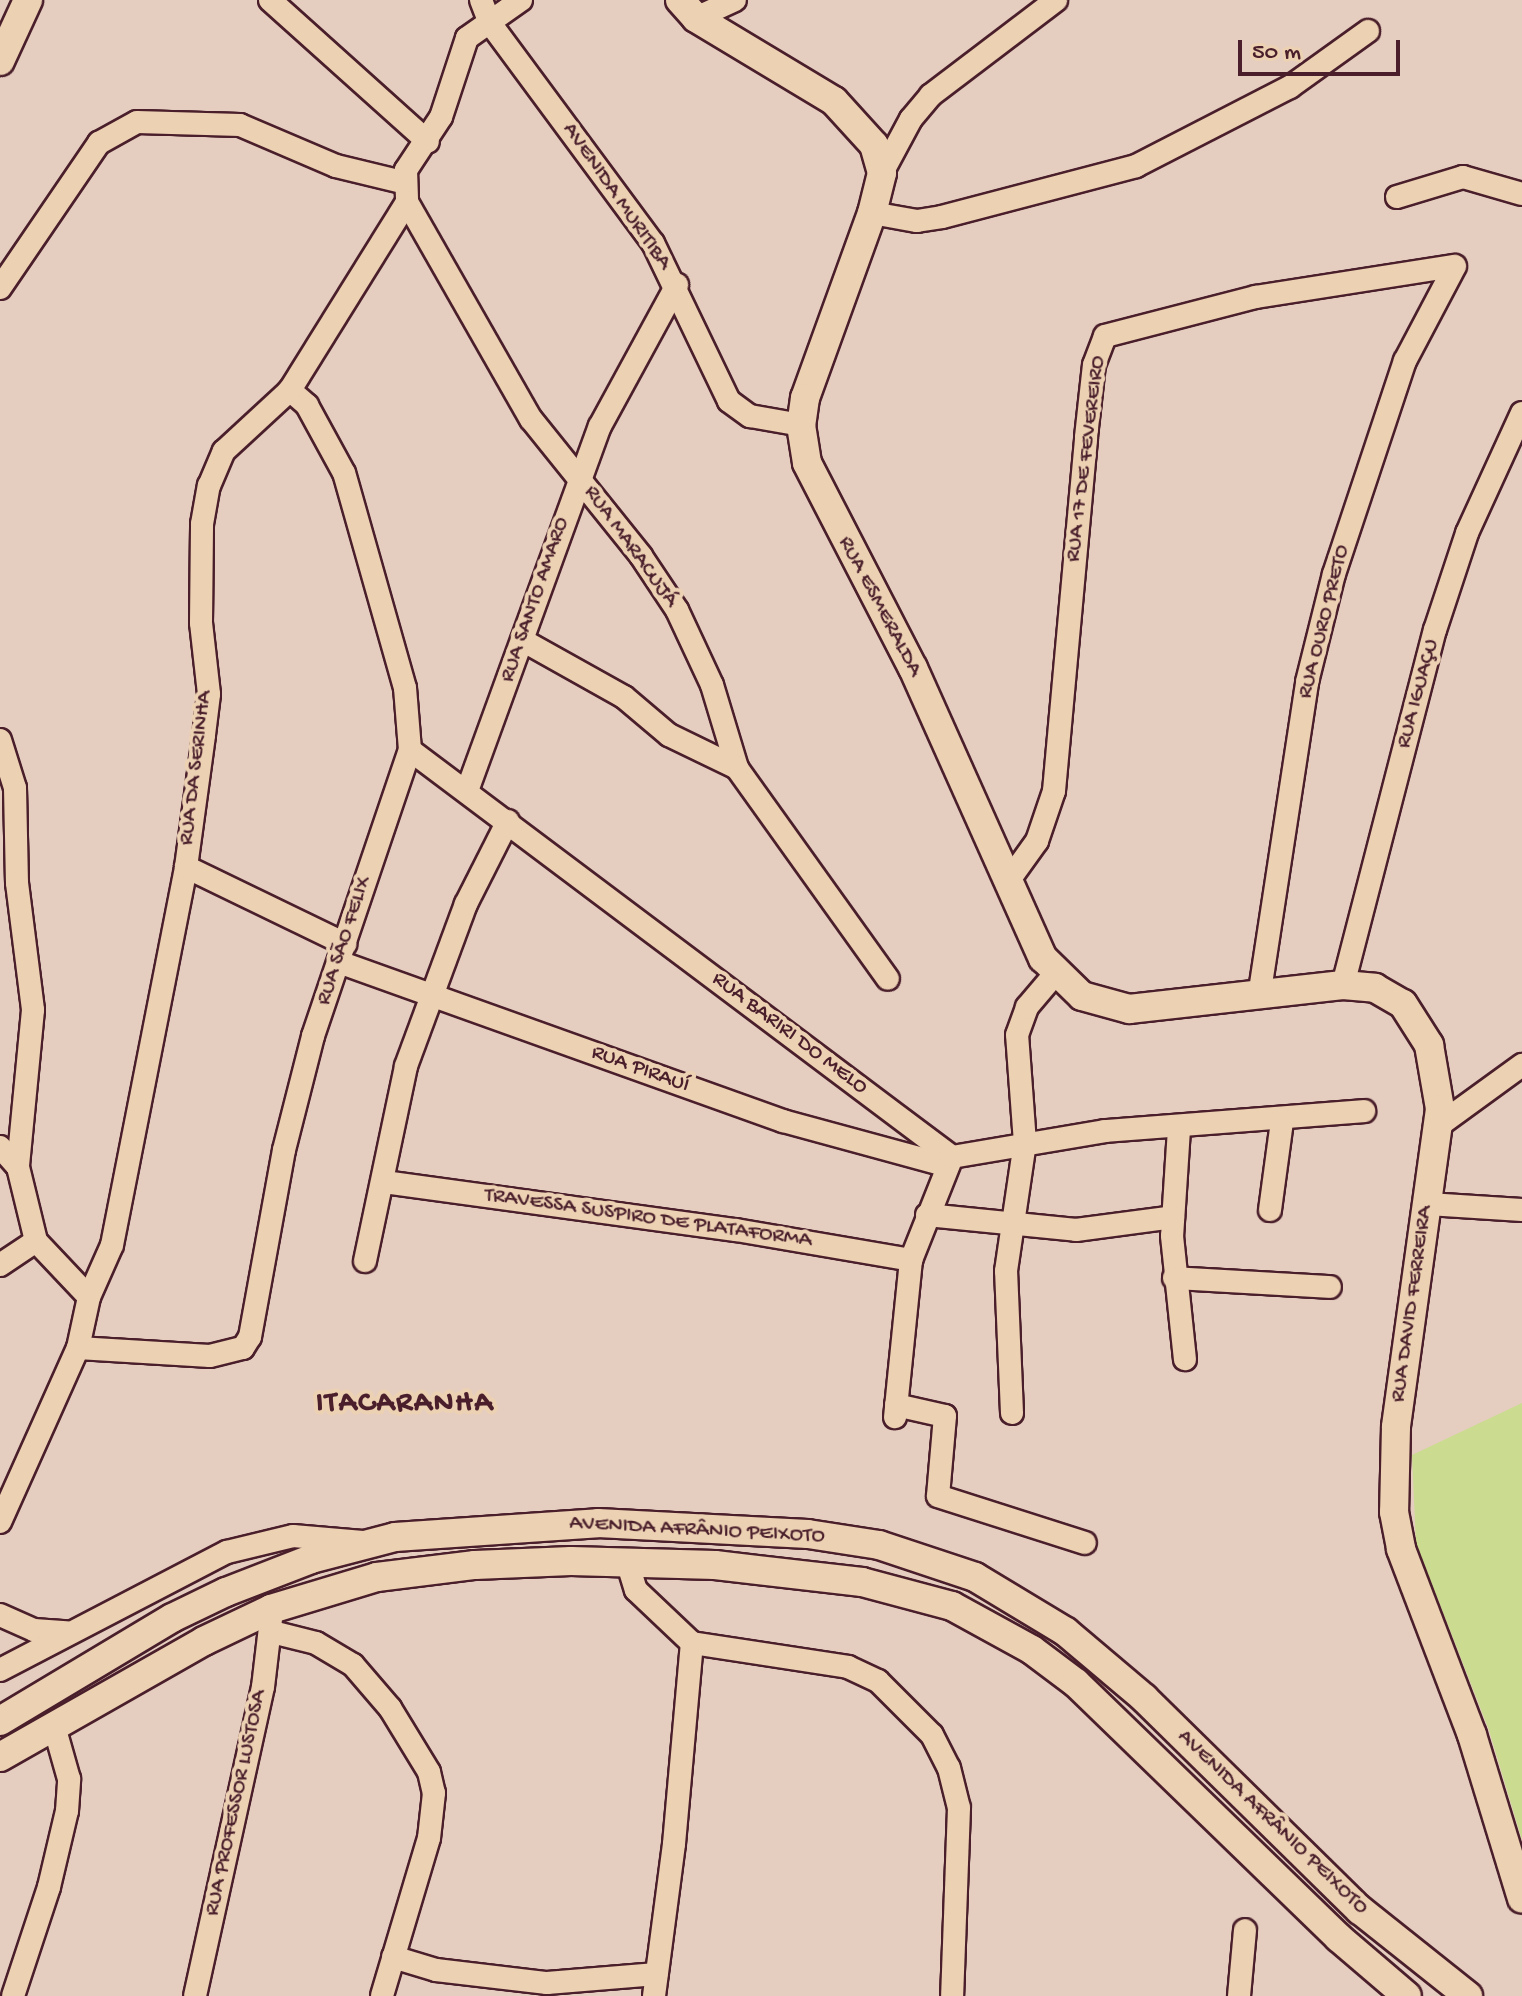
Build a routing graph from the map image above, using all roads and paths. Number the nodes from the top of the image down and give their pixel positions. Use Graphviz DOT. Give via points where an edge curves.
graph roads {
  1 [pos="28,0"];
  2 [pos="270,0"];
  3 [pos="481,0"];
  4 [pos="521,0"];
  5 [pos="735,0"];
  6 [pos="1056,0"];
  7 [pos="688,9"];
  8 [pos="490,23"];
  9 [pos="1368,31"];
  10 [pos="0,61"];
  11 [pos="428,142"];
  12 [pos="882,173"];
  13 [pos="405,192"];
  14 [pos="1522,194"];
  15 [pos="1397,197"];
  16 [pos="872,213"];
  17 [pos="1455,266"];
  18 [pos="677,285"];
  19 [pos="0,288"];
  20 [pos="290,390"];
  21 [pos="1522,413"];
  22 [pos="801,425"];
  23 [pos="1516,441"];
  24 [pos="579,478"];
  25 [pos="522,640"];
  26 [pos="0,740"];
  27 [pos="410,750"];
  28 [pos="737,768"];
  29 [pos="467,791"];
  30 [pos="508,821"];
  31 [pos="186,867"];
  32 [pos="1009,880"];
  33 [pos="342,953"];
  34 [pos="1055,974"];
  35 [pos="888,979"];
  36 [pos="1343,985"];
  37 [pos="434,996"];
  38 [pos="1259,997"];
  39 [pos="1522,1065"];
  40 [pos="1364,1111"];
  41 [pos="1282,1121"];
  42 [pos="1438,1126"];
  43 [pos="1179,1129"];
  44 [pos="1025,1143"];
  45 [pos="0,1147"];
  46 [pos="949,1161"];
  47 [pos="18,1167"];
  48 [pos="384,1182"];
  49 [pos="1428,1204"];
  50 [pos="1270,1210"];
  51 [pos="1522,1210"];
  52 [pos="927,1215"];
  53 [pos="1173,1217"];
  54 [pos="1010,1225"];
  55 [pos="36,1241"];
  56 [pos="911,1260"];
  57 [pos="365,1261"];
  58 [pos="0,1265"];
  59 [pos="1174,1278"];
  60 [pos="1330,1287"];
  61 [pos="89,1297"];
  62 [pos="78,1348"];
  63 [pos="1185,1359"];
  64 [pos="1012,1413"];
  65 [pos="0,1522"];
  66 [pos="369,1543"];
  67 [pos="1085,1543"];
  68 [pos="627,1561"];
  69 [pos="0,1615"];
  70 [pos="272,1621"];
  71 [pos="67,1632"];
  72 [pos="692,1643"];
  73 [pos="0,1670"];
  74 [pos="0,1721"];
  75 [pos="0,1730"];
  76 [pos="44,1732"];
  77 [pos="0,1757"];
  78 [pos="1522,1899"];
  79 [pos="1245,1930"];
  80 [pos="393,1957"];
  81 [pos="655,1985"];
  82 [pos="13,1996"];
  83 [pos="195,1996"];
  84 [pos="382,1996"];
  85 [pos="952,1996"];
  86 [pos="1239,1996"];
  87 [pos="1407,1996"];
  88 [pos="1468,1996"];
  1 -- 10 [label="main road"];
  2 -- 11 [label="street"];
  3 -- 8 [label="street, AVENIDA MURITIBA"];
  4 -- 8 [label="street, RUA DA SERINHA"];
  5 -- 7 [label="street"];
  6 -- 12 [label="street" via="931,95 911,119"];
  7 -- 12 [label="main road" via="834,101 874,145"];
  8 -- 11 [label="street, RUA DA SERINHA" via="467,38"];
  8 -- 18 [label="street, AVENIDA MURITIBA" via="653,243"];
  9 -- 16 [label="street" via="1290,87 1136,166 942,217 917,221"];
  11 -- 13 [label="street, RUA DA SERINHA"];
  12 -- 16 [label="main road, RUA ESMERALDA"];
  13 -- 19 [label="street" via="240,125 137,122 99,143"];
  13 -- 20 [label="street, RUA DA SERINHA"];
  13 -- 24 [label="street, RUA MARACUJÁ" via="514,391"];
  14 -- 15 [label="street" via="1463,177"];
  16 -- 22 [label="main road, RUA ESMERALDA" via="805,398"];
  17 -- 32 [label="street, RUA 17 DE FEVEREIRO" via="1256,297 1105,336 1092,379 1054,791 1037,841"];
  17 -- 38 [label="street, RUA OURO PRETO" via="1405,361 1334,574 1307,682"];
  18 -- 22 [label="street, AVENIDA MURITIBA" via="729,401 750,416"];
  18 -- 24 [label="street, RUA SANTO AMARO" via="616,389"];
  20 -- 27 [label="street, RUA SÃO FELIX" via="315,417 344,473 405,688"];
  20 -- 31 [label="street, RUA DA SERINHA" via="224,451 209,486 201,584 209,694"];
  21 -- 23 [label="street, RUA IGUAÇU"];
  22 -- 32 [label="main road, RUA ESMERALDA" via="814,485 913,668"];
  23 -- 36 [label="street, RUA IGUAÇU" via="1467,533 1435,630"];
  24 -- 25 [label="street, RUA SANTO AMARO"];
  24 -- 28 [label="street, RUA MARACUJÁ" via="677,610 712,685"];
  25 -- 28 [label="street" via="624,697 676,740"];
  25 -- 29 [label="street, RUA SANTO AMARO"];
  26 -- 47 [label="street" via="15,788 17,883 33,1010"];
  27 -- 29 [label="street, RUA BARIRI DO MELO"];
  27 -- 33 [label="street, RUA SÃO FELIX"];
  28 -- 35 [label="street, RUA MARACUJÁ"];
  29 -- 30 [label="street, RUA BARIRI DO MELO"];
  30 -- 37 [label="street" via="466,904"];
  30 -- 46 [label="street, RUA BARIRI DO MELO"];
  31 -- 33 [label="street, RUA PIRAUÍ"];
  31 -- 61 [label="street, RUA DA SERINHA" via="112,1245"];
  32 -- 34 [label="main road, RUA ESMERALDA"];
  33 -- 37 [label="street, RUA PIRAUÍ"];
  33 -- 62 [label="street, RUA SÃO FELIX" via="313,1036 284,1150 254,1319 243,1348 210,1356"];
  34 -- 38 [label="main road, RUA DAVID FERREIRA" via="1103,1004 1152,1008"];
  34 -- 44 [label="street" via="1027,1007 1017,1035"];
  36 -- 38 [label="main road, RUA DAVID FERREIRA"];
  36 -- 42 [label="main road, RUA DAVID FERREIRA" via="1391,995 1414,1015 1436,1065"];
  37 -- 46 [label="street, RUA PIRAUÍ" via="783,1121"];
  37 -- 48 [label="street" via="406,1066"];
  39 -- 42 [label="street"];
  40 -- 41 [label="street, RUA PIRAUÍ"];
  41 -- 43 [label="street, RUA PIRAUÍ"];
  41 -- 50 [label="street"];
  42 -- 49 [label="main road, RUA DAVID FERREIRA"];
  43 -- 44 [label="street, RUA PIRAUÍ" via="1105,1131"];
  43 -- 53 [label="street"];
  44 -- 46 [label="street, RUA PIRAUÍ"];
  44 -- 54 [label="street"];
  45 -- 47 [label="street"];
  46 -- 52 [label="street"];
  47 -- 55 [label="street"];
  48 -- 56 [label="street, TRAVESSA SUSPIRO DE PLATAFORMA" via="736,1230"];
  48 -- 57 [label="street"];
  49 -- 51 [label="street"];
  49 -- 78 [label="main road, RUA DAVID FERREIRA" via="1396,1427 1394,1512 1401,1549 1472,1735"];
  52 -- 54 [label="street"];
  52 -- 56 [label="street"];
  53 -- 54 [label="street" via="1096,1230"];
  53 -- 59 [label="street"];
  54 -- 64 [label="street" via="1006,1271"];
  55 -- 58 [label="street"];
  55 -- 61 [label="street"];
  56 -- 67 [label="street" via="896,1411 945,1416 938,1496"];
  59 -- 60 [label="street"];
  59 -- 63 [label="street"];
  61 -- 62 [label="street, RUA DA SERINHA"];
  62 -- 65 [label="street, RUA DA SERINHA"];
  66 -- 71 [label="street" via="293,1536 227,1552"];
  66 -- 74 [label="main road, AVENIDA AFRÂNIO PEIXOTO" via="270,1574 172,1618"];
  66 -- 88 [label="main road, AVENIDA AFRÂNIO PEIXOTO" via="526,1525 715,1527 879,1545 975,1577 1023,1602 1106,1664 1360,1910"];
  68 -- 70 [label="main road, AVENIDA AFRÂNIO PEIXOTO" via="522,1561 425,1569 331,1589"];
  68 -- 72 [label="street" via="636,1590"];
  68 -- 87 [label="main road, AVENIDA AFRÂNIO PEIXOTO" via="862,1582 927,1598 990,1624 1076,1683 1339,1938"];
  69 -- 71 [label="street" via="34,1630"];
  70 -- 76 [label="main road, AVENIDA AFRÂNIO PEIXOTO" via="157,1664"];
  70 -- 80 [label="street" via="353,1665 390,1708 429,1772 432,1827"];
  70 -- 83 [label="street, RUA PROFESSOR LUSTOSA"];
  71 -- 73 [label="street"];
  72 -- 81 [label="street"];
  72 -- 85 [label="street" via="848,1667 878,1681 932,1735 949,1768 959,1808"];
  75 -- 76 [label="main road"];
  76 -- 77 [label="main road, AVENIDA AFRÂNIO PEIXOTO"];
  76 -- 82 [label="street" via="69,1779 67,1811 49,1887"];
  79 -- 86 [label="street"];
  80 -- 81 [label="street" via="436,1970 547,1983"];
  80 -- 84 [label="street"];
}
